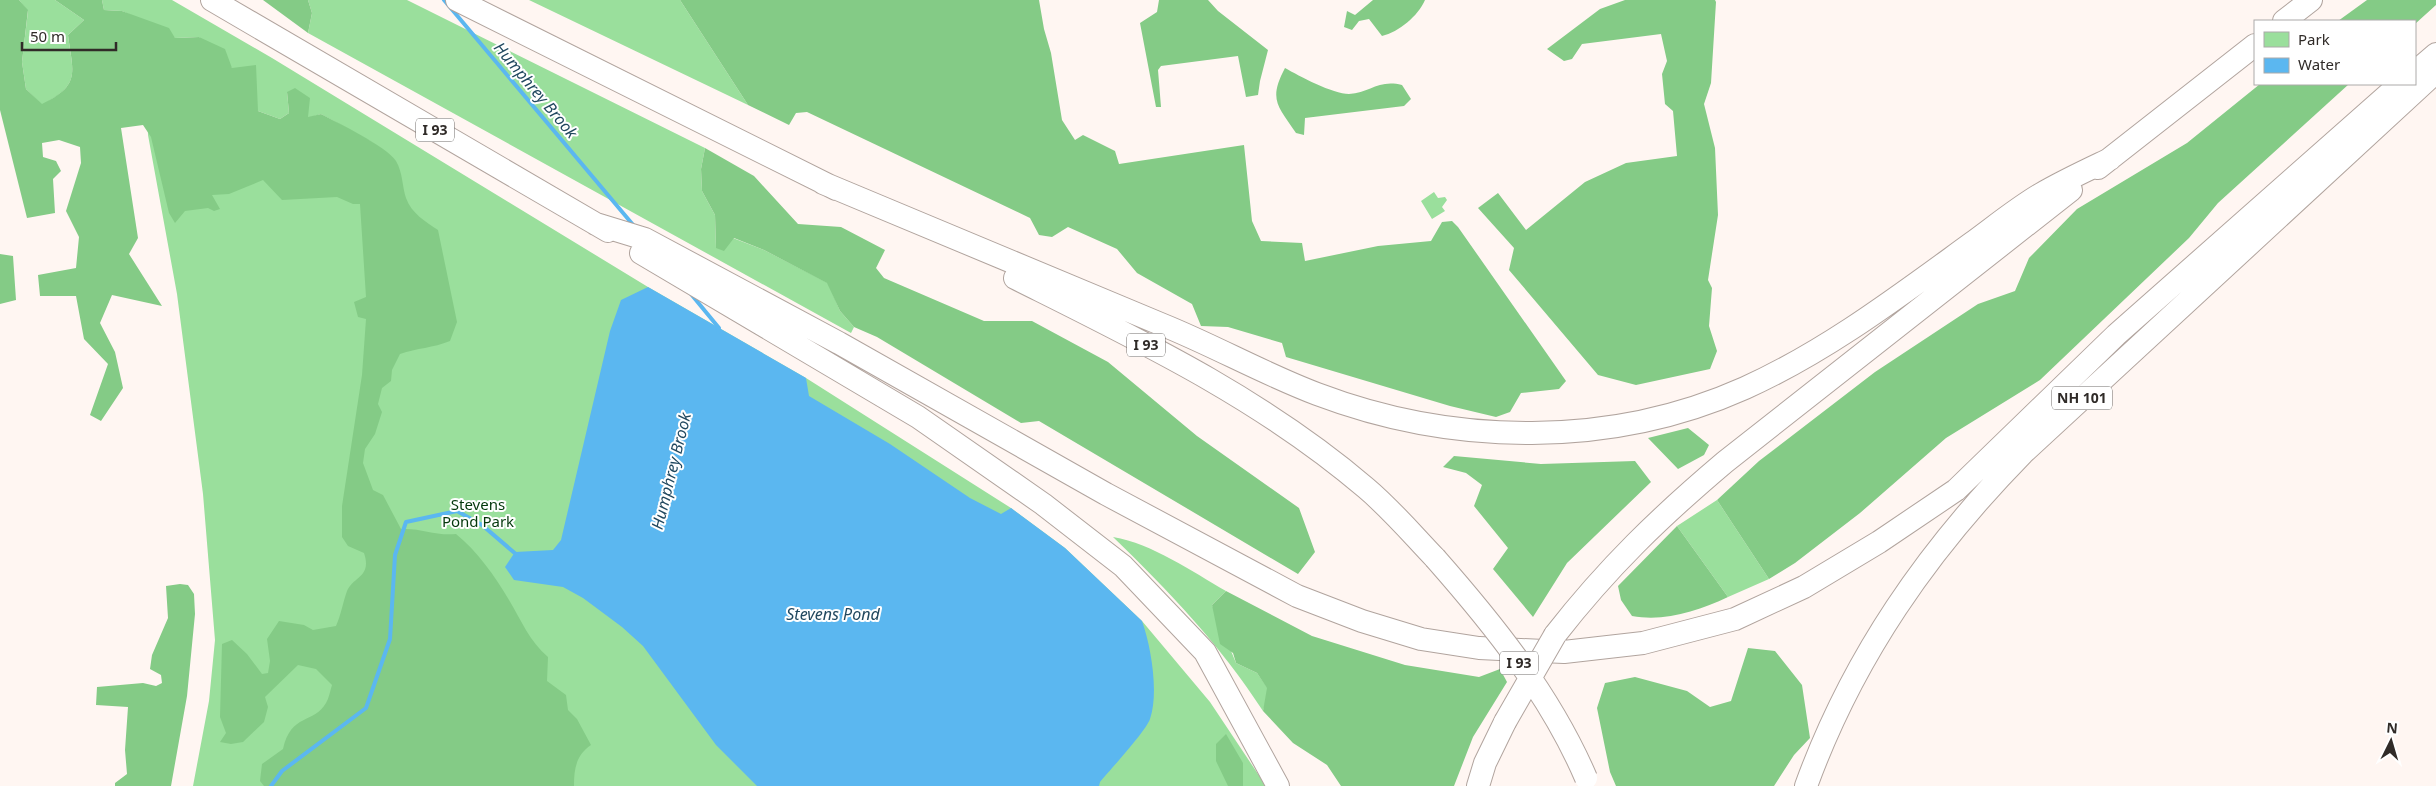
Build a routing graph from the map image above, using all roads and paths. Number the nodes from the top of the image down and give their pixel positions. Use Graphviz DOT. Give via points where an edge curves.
graph roads {
  1 [pos="212,0"];
  2 [pos="457,0"];
  3 [pos="2311,0"];
  4 [pos="2285,20"];
  5 [pos="2254,46"];
  6 [pos="2436,54"];
  7 [pos="2416,71"];
  8 [pos="2436,72"];
  9 [pos="2399,85"];
  10 [pos="2110,159"];
  11 [pos="823,183"];
  12 [pos="596,224"];
  13 [pos="1588,782"];
  14 [pos="1278,786"];
  15 [pos="1478,786"];
  16 [pos="1806,786"];
  1 -- 12 [label="highway, I 93"];
  2 -- 11 [label="highway, I 93"];
  3 -- 4 [label="highway"];
  5 -- 10 [label="highway"];
  6 -- 7 [label="highway"];
  8 -- 16 [label="highway, NH 101" via="2022,454 1961,519 1881,629 1846,693"];
  9 -- 12 [label="highway" via="2116,335 1956,490 1880,542 1804,587 1735,619 1643,643 1564,652 1479,648 1421,639 1362,621 1288,591 645,239"];
  10 -- 11 [label="highway" via="2040,194 1860,323 1798,362 1745,388 1633,424 1516,433 1428,425 1315,394 1190,336"];
  10 -- 15 [label="highway, bridge" via="1725,462 1607,570 1555,635 1505,722"];
  11 -- 13 [label="highway, I 93, bridge" via="1175,359 1263,410 1323,452 1368,489 1435,558 1508,645 1553,714"];
  12 -- 14 [label="highway, I 93" via="918,417 1043,504 1123,566 1205,652"];
}
